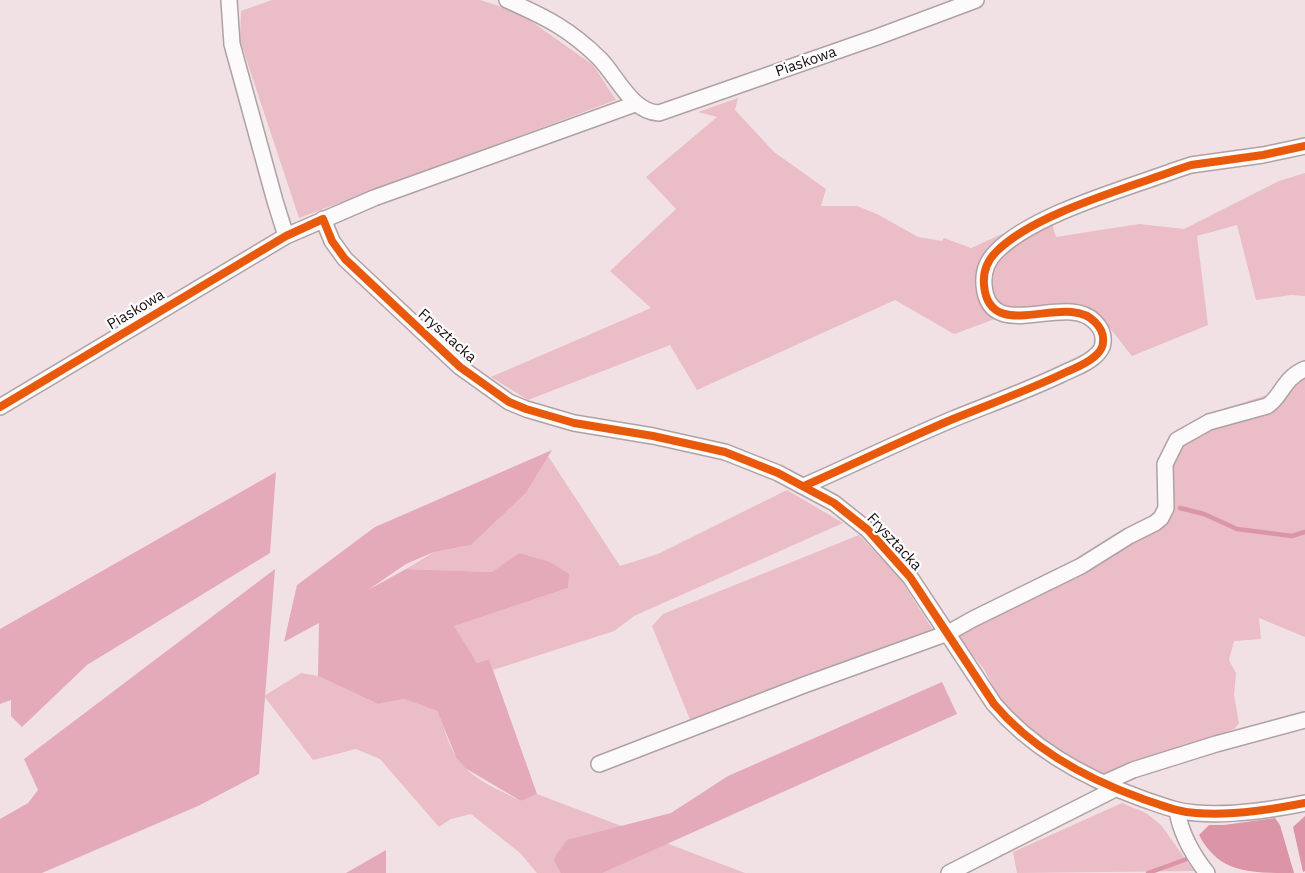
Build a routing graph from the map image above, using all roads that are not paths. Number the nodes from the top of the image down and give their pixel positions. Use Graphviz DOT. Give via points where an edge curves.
graph roads {
  1 [pos="229,0"];
  2 [pos="507,0"];
  3 [pos="976,0"];
  4 [pos="635,104"];
  5 [pos="1305,146"];
  6 [pos="323,219"];
  7 [pos="286,236"];
  8 [pos="1305,369"];
  9 [pos="0,407"];
  10 [pos="804,486"];
  11 [pos="948,633"];
  12 [pos="1305,720"];
  13 [pos="599,764"];
  14 [pos="1110,786"];
  15 [pos="1305,803"];
  16 [pos="1177,811"];
  17 [pos="949,873"];
  18 [pos="1207,873"];
  1 -- 7 [label="street" via="232,44"];
  2 -- 4 [label="street" via="574,36 615,76"];
  3 -- 4 [label="street, Piaskowa" via="670,110 652,113"];
  4 -- 6 [label="street"];
  5 -- 10 [label="street" via="1191,165 1070,209 1020,234 995,253 988,264 984,276 988,301 998,312 1015,316 1070,311 1084,314 1093,319 1103,341 1094,357 1019,394"];
  6 -- 7 [label="street, Piaskowa"];
  6 -- 10 [label="street, Frysztacka" via="345,259 460,367 508,402 573,423 725,452"];
  7 -- 9 [label="street, Piaskowa"];
  8 -- 11 [label="street" via="1290,378 1267,406 1209,422 1177,440 1165,464 1166,507 1155,524"];
  10 -- 11 [label="street, Frysztacka" via="868,530 910,577"];
  11 -- 13 [label="street"];
  11 -- 14 [label="street, Frysztacka" via="994,704 1020,732 1065,764"];
  12 -- 14 [label="street" via="1133,770"];
  14 -- 16 [label="street, Frysztacka"];
  14 -- 17 [label="street"];
  15 -- 16 [label="street, Frysztacka" via="1263,811"];
  16 -- 18 [label="street" via="1186,842"];
}
